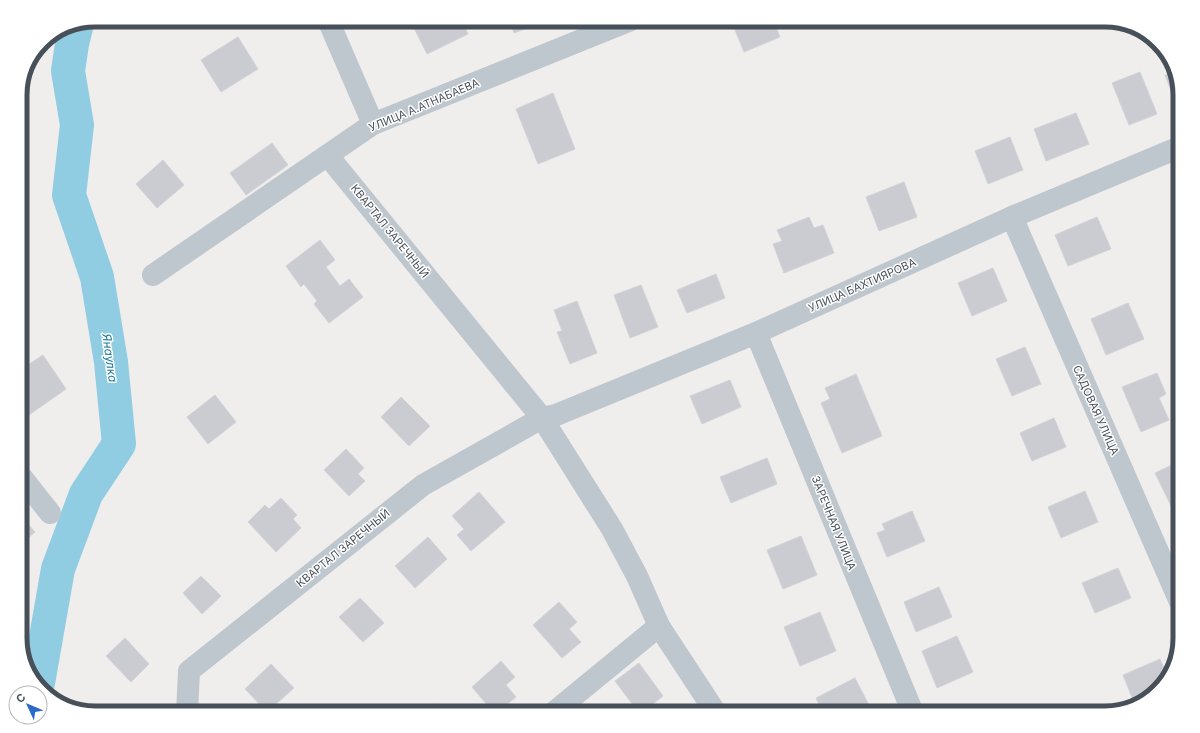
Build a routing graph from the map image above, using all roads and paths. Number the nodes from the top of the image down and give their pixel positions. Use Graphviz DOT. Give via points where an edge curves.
graph roads {
  1 [pos="331,27"];
  2 [pos="614,27"];
  3 [pos="373,124"];
  4 [pos="1173,150"];
  5 [pos="328,156"];
  6 [pos="1012,217"];
  7 [pos="153,275"];
  8 [pos="756,333"];
  9 [pos="542,418"];
  10 [pos="27,483"];
  11 [pos="50,513"];
  12 [pos="1173,586"];
  13 [pos="659,626"];
  14 [pos="187,706"];
  15 [pos="562,706"];
  16 [pos="711,706"];
  17 [pos="909,706"];
  1 -- 3 [label="street"];
  2 -- 3 [label="street, УЛИЦА А.АТНАБАЕВА"];
  3 -- 5 [label="street, УЛИЦА А.АТНАБАЕВА"];
  4 -- 6 [label="street, УЛИЦА БАХТИЯРОВА"];
  5 -- 7 [label="street, УЛИЦА А.АТНАБАЕВА"];
  5 -- 9 [label="street, КВАРТАЛ ЗАРЕЧНЫЙ"];
  6 -- 8 [label="street, УЛИЦА БАХТИЯРОВА"];
  6 -- 12 [label="street, САДОВАЯ УЛИЦА"];
  8 -- 9 [label="street, УЛИЦА БАХТИЯРОВА" via="556,415"];
  8 -- 17 [label="street, ЗАРЕЧНАЯ УЛИЦА"];
  9 -- 13 [label="street, КВАРТАЛ ЗАРЕЧНЫЙ" via="612,529 637,576"];
  9 -- 14 [label="street, КВАРТАЛ ЗАРЕЧНЫЙ" via="423,485 189,671"];
  10 -- 11 [label="street"];
  13 -- 15 [label="street"];
  13 -- 16 [label="street, КВАРТАЛ ЗАРЕЧНЫЙ"];
}
